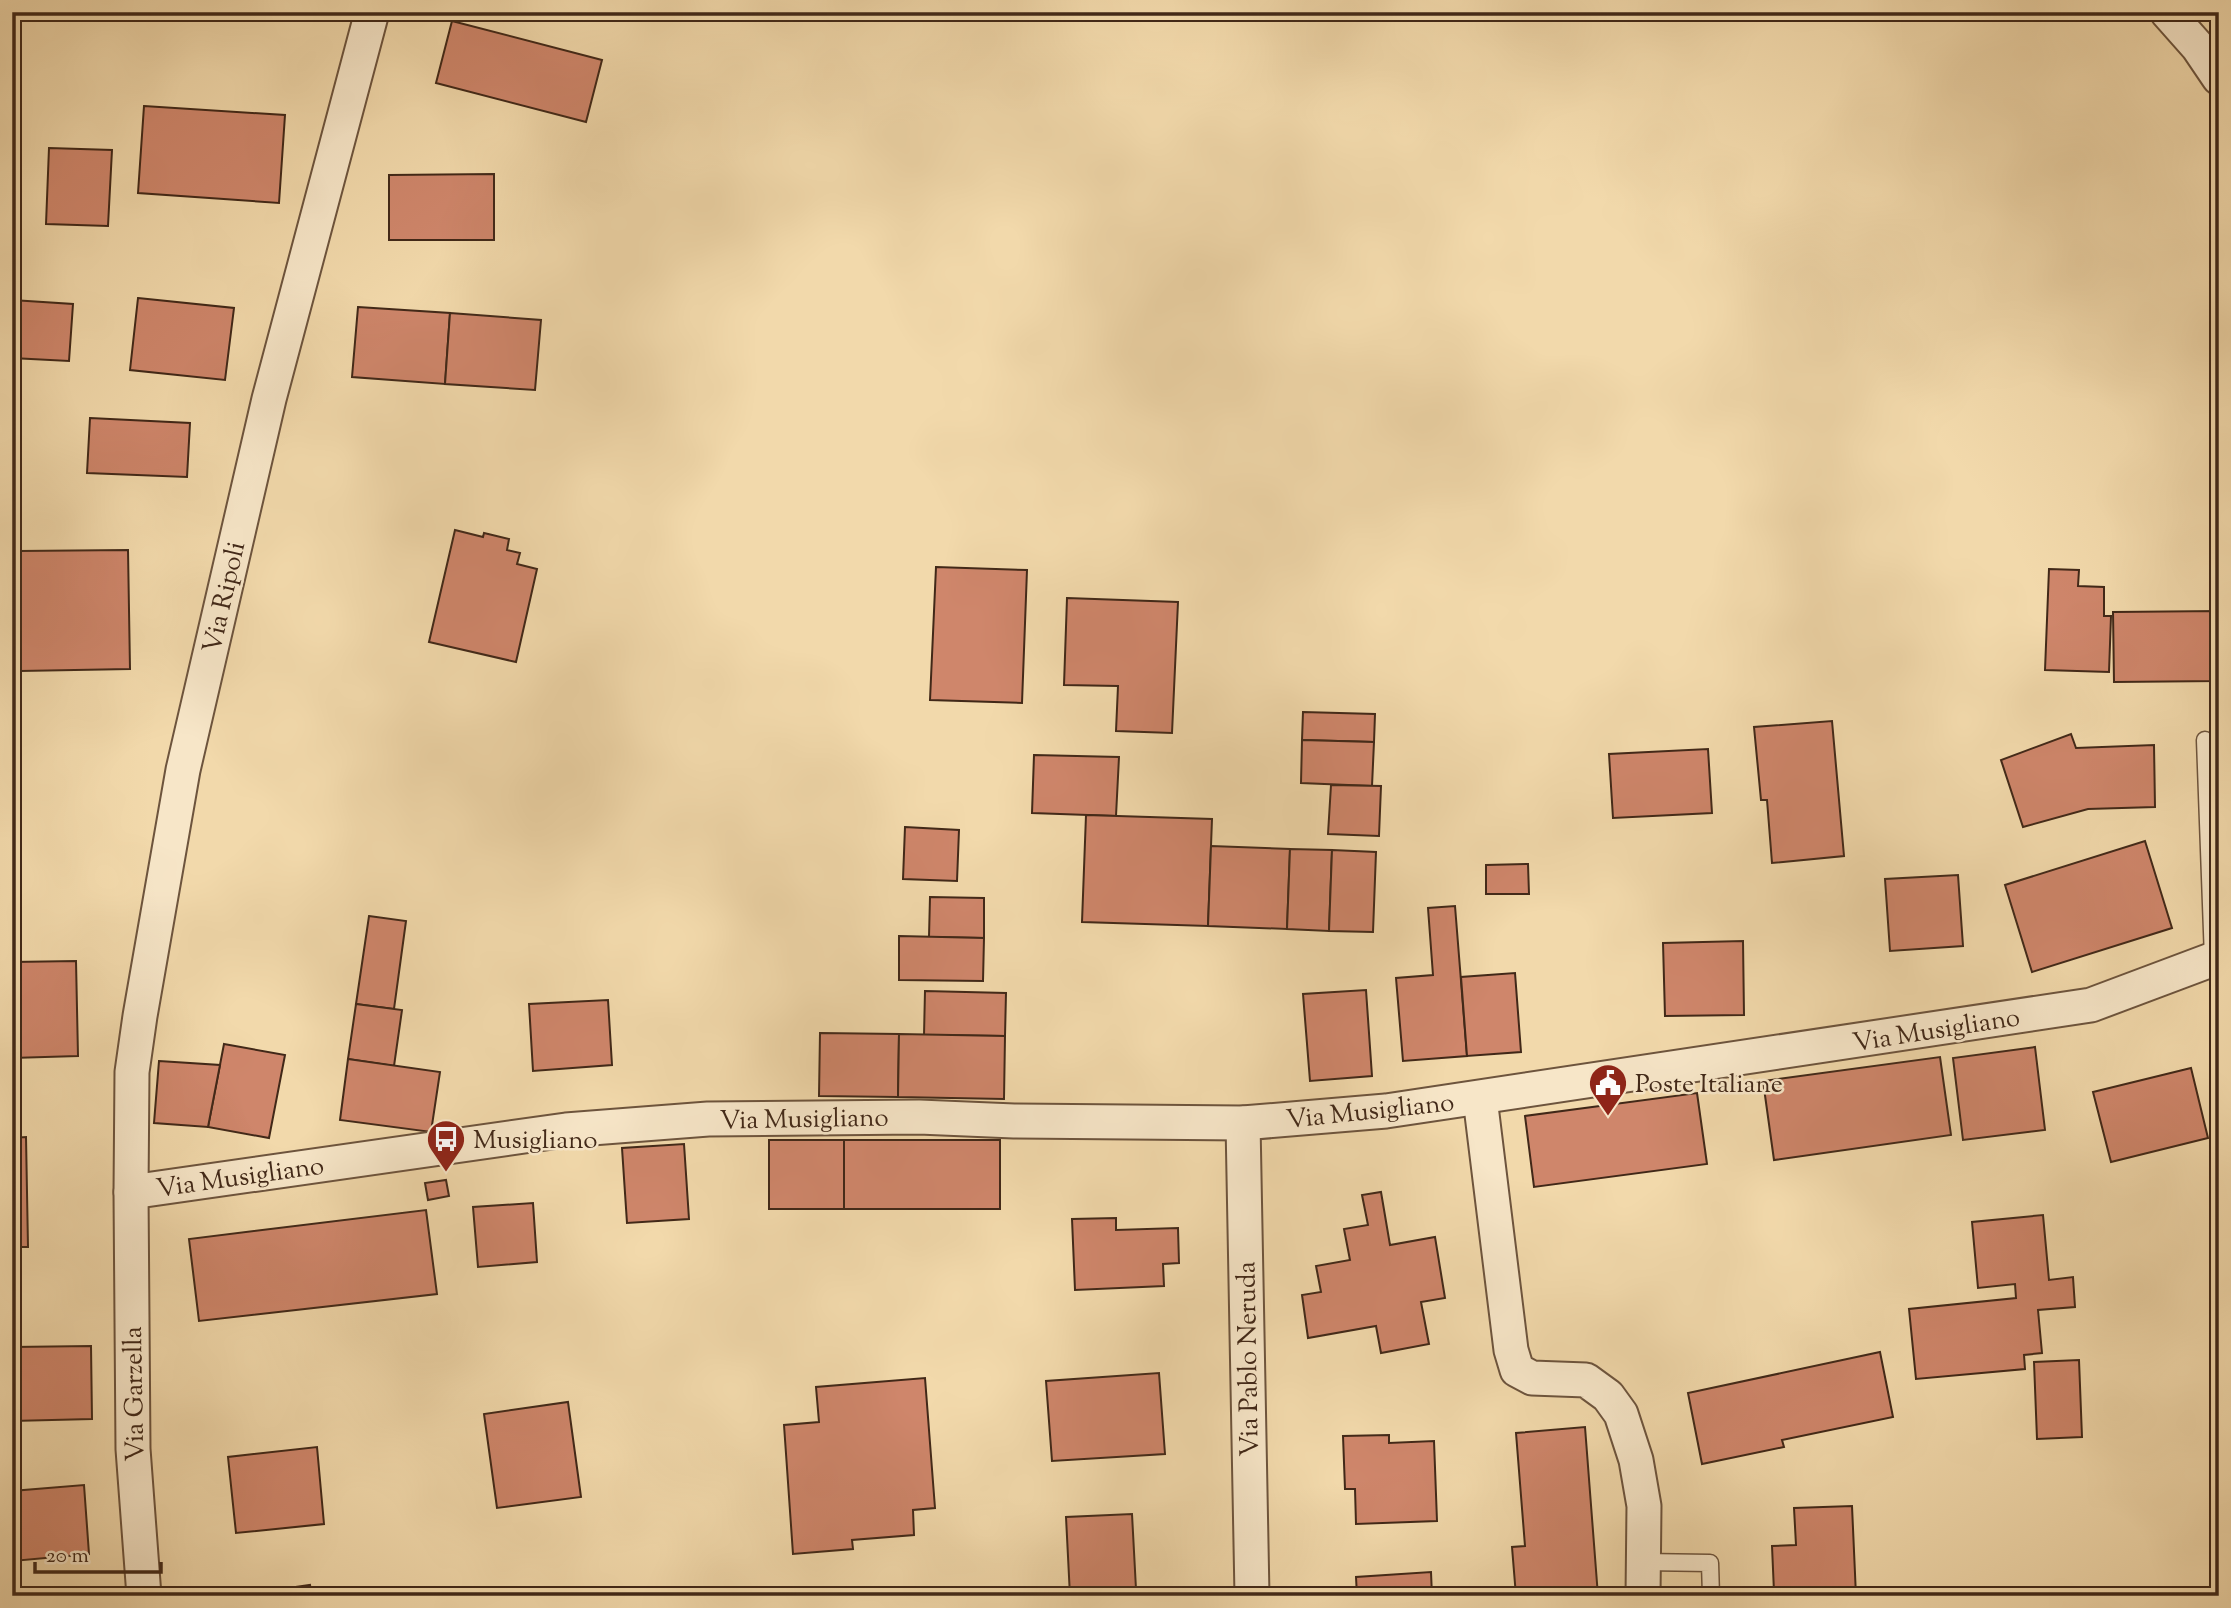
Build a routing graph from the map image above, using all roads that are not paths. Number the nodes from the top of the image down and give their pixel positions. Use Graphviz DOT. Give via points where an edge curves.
graph roads {
  1 [pos="372,12"];
  2 [pos="2167,12"];
  3 [pos="2219,78"];
  4 [pos="2205,740"];
  5 [pos="2216,958"];
  6 [pos="1480,1098"];
  7 [pos="1243,1123"];
  8 [pos="131,1192"];
  9 [pos="1643,1562"];
  10 [pos="144,1596"];
  11 [pos="1252,1596"];
  12 [pos="1643,1596"];
  13 [pos="1711,1596"];
  1 -- 8 [label="street, Via Ripoli" via="269,399 183,770 132,1072"];
  2 -- 3 [label="street"];
  4 -- 5 [label="lane"];
  5 -- 6 [label="street, Via Musigliano" via="2091,1006"];
  6 -- 7 [label="street, Via Musigliano"];
  6 -- 9 [label="street, Via Musigliano" via="1517,1370 1532,1378 1586,1380 1608,1396 1621,1414 1644,1506"];
  7 -- 8 [label="street, Via Musigliano" via="919,1117 708,1119 566,1130"];
  7 -- 11 [label="street, Via Pablo Neruda"];
  8 -- 10 [label="street, Via Garzella" via="133,1449"];
  9 -- 12 [label="street, Via Musigliano"];
  9 -- 13 [label="lane" via="1710,1563"];
}
